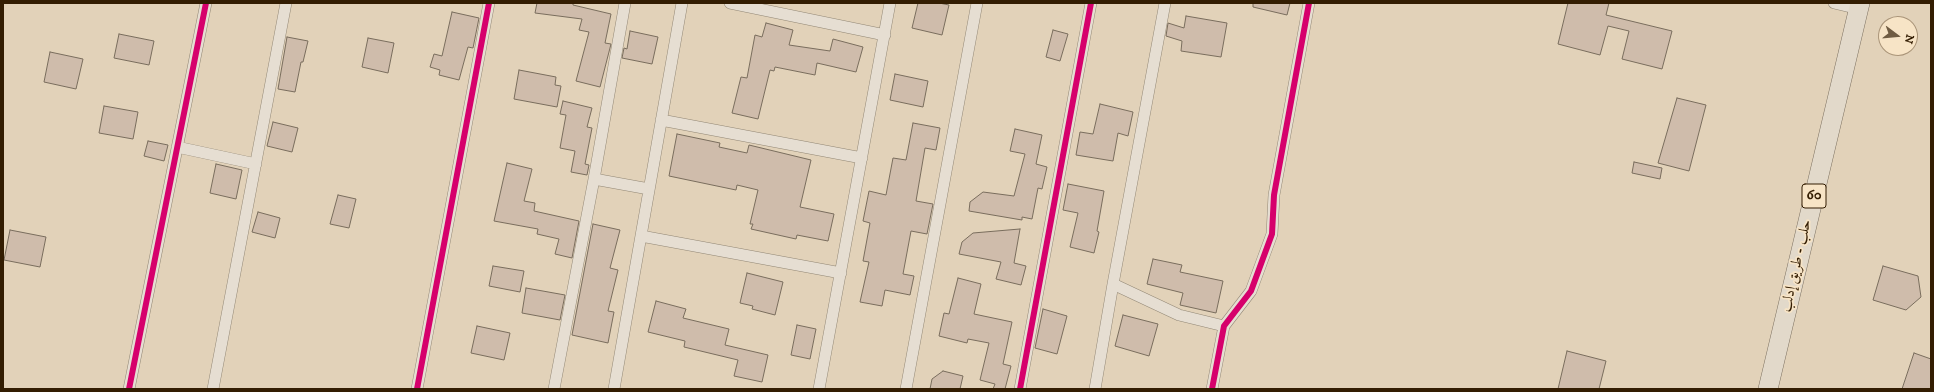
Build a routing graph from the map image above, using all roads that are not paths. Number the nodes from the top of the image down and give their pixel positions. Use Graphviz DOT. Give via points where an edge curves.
graph roads {
  1 [pos="206,3"];
  2 [pos="286,3"];
  3 [pos="489,3"];
  4 [pos="625,3"];
  5 [pos="682,3"];
  6 [pos="730,3"];
  7 [pos="890,3"];
  8 [pos="977,3"];
  9 [pos="1091,3"];
  10 [pos="1165,3"];
  11 [pos="1309,3"];
  12 [pos="1834,3"];
  13 [pos="1860,6"];
  14 [pos="885,35"];
  15 [pos="661,120"];
  16 [pos="177,147"];
  17 [pos="862,158"];
  18 [pos="256,164"];
  19 [pos="594,179"];
  20 [pos="649,189"];
  21 [pos="641,236"];
  22 [pos="841,273"];
  23 [pos="1113,284"];
  24 [pos="1224,326"];
  25 [pos="129,389"];
  26 [pos="213,389"];
  27 [pos="417,389"];
  28 [pos="554,389"];
  29 [pos="614,389"];
  30 [pos="819,389"];
  31 [pos="906,389"];
  32 [pos="1020,389"];
  33 [pos="1095,389"];
  34 [pos="1212,389"];
  35 [pos="1768,389"];
  1 -- 16 [label="street"];
  2 -- 18 [label="street"];
  3 -- 27 [label="street"];
  4 -- 19 [label="street"];
  5 -- 15 [label="street"];
  6 -- 14 [label="street"];
  7 -- 14 [label="street"];
  8 -- 31 [label="street"];
  9 -- 32 [label="street"];
  10 -- 23 [label="street"];
  11 -- 24 [label="street" via="1274,195 1272,234 1251,291"];
  12 -- 13 [label="street"];
  13 -- 35 [label="highway, حلب - طريق إدلب / 60"];
  14 -- 17 [label="street"];
  15 -- 17 [label="street"];
  15 -- 20 [label="street"];
  16 -- 18 [label="street"];
  16 -- 25 [label="street"];
  17 -- 22 [label="street"];
  18 -- 26 [label="street"];
  19 -- 20 [label="street"];
  19 -- 28 [label="street"];
  20 -- 21 [label="street"];
  21 -- 22 [label="street"];
  21 -- 29 [label="street"];
  22 -- 30 [label="street"];
  23 -- 24 [label="street" via="1179,315"];
  23 -- 33 [label="street"];
  24 -- 34 [label="street"];
}
